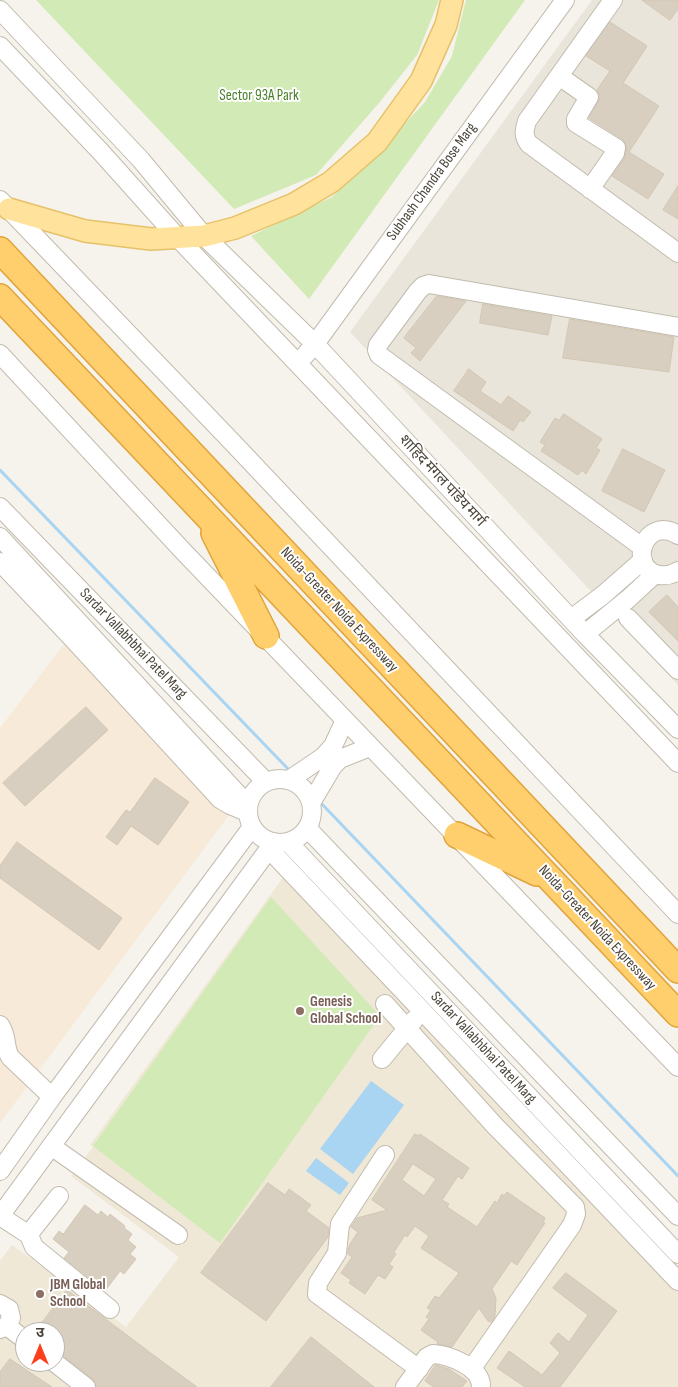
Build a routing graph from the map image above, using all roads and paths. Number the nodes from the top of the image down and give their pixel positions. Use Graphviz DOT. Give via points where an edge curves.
graph roads {
  1 [pos="452,0"];
  2 [pos="565,0"];
  3 [pos="607,2"];
  4 [pos="0,10"];
  5 [pos="0,46"];
  6 [pos="559,76"];
  7 [pos="590,189"];
  8 [pos="4,204"];
  9 [pos="204,236"];
  10 [pos="178,238"];
  11 [pos="0,250"];
  12 [pos="678,253"];
  13 [pos="0,297"];
  14 [pos="678,327"];
  15 [pos="315,344"];
  16 [pos="0,354"];
  17 [pos="298,363"];
  18 [pos="0,507"];
  19 [pos="202,509"];
  20 [pos="678,535"];
  21 [pos="0,537"];
  22 [pos="642,554"];
  23 [pos="0,562"];
  24 [pos="678,571"];
  25 [pos="655,574"];
  26 [pos="610,589"];
  27 [pos="626,610"];
  28 [pos="571,619"];
  29 [pos="79,634"];
  30 [pos="585,634"];
  31 [pos="266,636"];
  32 [pos="678,670"];
  33 [pos="345,720"];
  34 [pos="678,729"];
  35 [pos="370,746"];
  36 [pos="678,763"];
  37 [pos="289,780"];
  38 [pos="266,782"];
  39 [pos="311,803"];
  40 [pos="249,815"];
  41 [pos="307,828"];
  42 [pos="457,835"];
  43 [pos="277,844"];
  44 [pos="551,879"];
  45 [pos="678,914"];
  46 [pos="678,970"];
  47 [pos="435,997"];
  48 [pos="385,1004"];
  49 [pos="423,1010"];
  50 [pos="678,1014"];
  51 [pos="0,1025"];
  52 [pos="406,1028"];
  53 [pos="3,1054"];
  54 [pos="382,1059"];
  55 [pos="678,1067"];
  56 [pos="52,1097"];
  57 [pos="52,1146"];
  58 [pos="385,1155"];
  59 [pos="0,1171"];
  60 [pos="59,1196"];
  61 [pos="0,1216"];
  62 [pos="678,1216"];
  63 [pos="29,1235"];
  64 [pos="178,1235"];
  65 [pos="678,1254"];
  66 [pos="678,1281"];
  67 [pos="0,1304"];
  68 [pos="110,1309"];
  69 [pos="4,1328"];
  70 [pos="15,1334"];
  71 [pos="472,1368"];
  72 [pos="419,1369"];
  73 [pos="65,1371"];
  74 [pos="86,1387"];
  75 [pos="406,1387"];
  76 [pos="481,1387"];
  1 -- 9 [label="main road" via="446,25 421,81 377,142 331,182 294,204 235,228"];
  2 -- 15 [label="street, Subhash Chandra Bose Marg"];
  3 -- 6 [label="street"];
  4 -- 9 [label="street, शाहिद मंगल पांडेय मार्ग" via="141,160"];
  5 -- 10 [label="street"];
  6 -- 7 [label="street" via="527,121 524,138"];
  6 -- 7 [label="street" via="589,97 576,123 616,148"];
  7 -- 12 [label="street"];
  8 -- 10 [label="main road" via="85,231 152,239"];
  8 -- 45 [label="street"];
  9 -- 10 [label="main road"];
  9 -- 15 [label="street, शाहिद मंगल पांडेय मार्ग"];
  10 -- 17 [label="street"];
  11 -- 46 [label="highway, Noida-Greater Noida Expressway"];
  13 -- 19 [label="highway, Noida-Greater Noida Expressway"];
  14 -- 22 [label="street" via="429,284 418,290 378,344 377,350 379,355"];
  15 -- 17 [label="street, Subhash Chandra Bose Marg"];
  15 -- 28 [label="street, शाहिद मंगल पांडेय मार्ग"];
  16 -- 31 [label="street"];
  17 -- 36 [label="street"];
  18 -- 38 [label="street, Sardar Vallabhbhai Patel Marg"];
  19 -- 31 [label="highway"];
  19 -- 44 [label="highway, Noida-Greater Noida Expressway"];
  20 -- 22 [label="street" via="667,530 654,532 645,541"];
  21 -- 29 [label="street, Sardar Vallabhbhai Patel Marg"];
  22 -- 25 [label="street" via="646,566"];
  22 -- 26 [label="street"];
  23 -- 29 [label="street"];
  24 -- 25 [label="street" via="668,575"];
  25 -- 27 [label="street"];
  26 -- 27 [label="street"];
  26 -- 28 [label="street"];
  27 -- 30 [label="street"];
  27 -- 32 [label="street"];
  28 -- 30 [label="street, शाहिद मंगल पांडेय मार्ग"];
  29 -- 40 [label="street, Sardar Vallabhbhai Patel Marg" via="220,799"];
  30 -- 34 [label="street, शाहिद मंगल पांडेय मार्ग"];
  31 -- 33 [label="street"];
  33 -- 35 [label="street"];
  33 -- 37 [label="street" via="333,746 323,757"];
  35 -- 39 [label="street" via="340,758"];
  35 -- 42 [label="street"];
  37 -- 38 [label="street"];
  37 -- 39 [label="street" via="299,785"];
  38 -- 40 [label="street" via="254,791"];
  39 -- 41 [label="street"];
  40 -- 43 [label="street, Sardar Vallabhbhai Patel Marg" via="261,837"];
  40 -- 56 [label="street"];
  41 -- 43 [label="street" via="299,836"];
  41 -- 62 [label="street, Sardar Vallabhbhai Patel Marg"];
  42 -- 44 [label="highway"];
  42 -- 55 [label="street"];
  43 -- 47 [label="street, Sardar Vallabhbhai Patel Marg"];
  43 -- 49 [label="street"];
  43 -- 57 [label="street"];
  44 -- 50 [label="highway, Noida-Greater Noida Expressway"];
  47 -- 49 [label="street"];
  47 -- 65 [label="street, Sardar Vallabhbhai Patel Marg"];
  48 -- 52 [label="street"];
  49 -- 52 [label="street"];
  49 -- 66 [label="street"];
  51 -- 53 [label="street" via="5,1033"];
  52 -- 54 [label="street"];
  52 -- 71 [label="street" via="495,1126 575,1207 572,1225"];
  53 -- 56 [label="street"];
  56 -- 59 [label="street"];
  57 -- 61 [label="street"];
  57 -- 64 [label="street"];
  58 -- 72 [label="street" via="340,1224 338,1253 318,1283 318,1294"];
  60 -- 63 [label="street"];
  61 -- 63 [label="street"];
  63 -- 68 [label="street" via="34,1247"];
  67 -- 69 [label="street" via="11,1313 10,1322"];
  69 -- 70 [label="street"];
  71 -- 72 [label="street" via="446,1356 433,1354"];
  71 -- 76 [label="street"];
  72 -- 75 [label="street"];
  73 -- 74 [label="street"];
}
